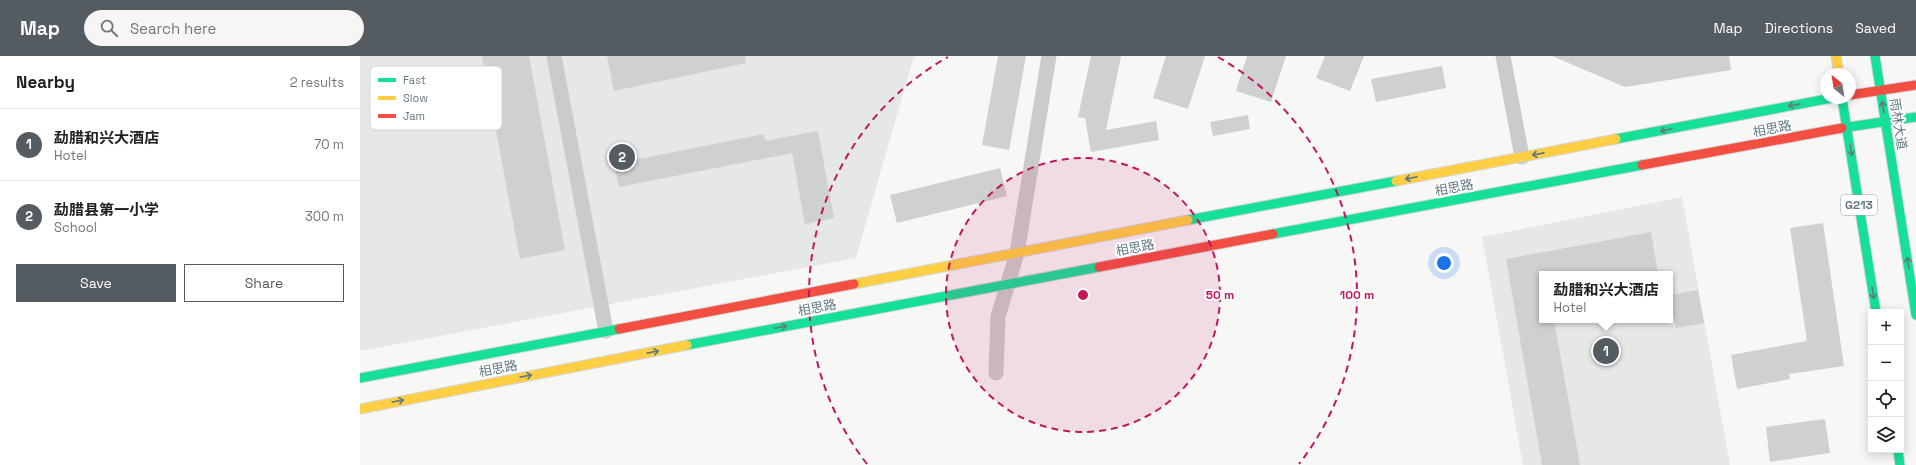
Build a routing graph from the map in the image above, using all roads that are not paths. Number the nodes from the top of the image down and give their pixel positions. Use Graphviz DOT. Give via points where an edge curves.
graph roads {
  1 [pos="554,56"];
  2 [pos="1049,56"];
  3 [pos="1504,56"];
  4 [pos="1836,56"];
  5 [pos="1875,56"];
  6 [pos="1837,68"];
  7 [pos="1916,85"];
  8 [pos="1881,90"];
  9 [pos="1856,94"];
  10 [pos="1820,100"];
  11 [pos="1843,104"];
  12 [pos="1916,117"];
  13 [pos="1885,121"];
  14 [pos="1847,128"];
  15 [pos="1522,157"];
  16 [pos="1016,253"];
  17 [pos="1008,284"];
  18 [pos="1876,309"];
  19 [pos="1916,315"];
  20 [pos="606,331"];
  21 [pos="996,373"];
  22 [pos="360,378"];
  23 [pos="360,409"];
  24 [pos="1898,453"];
  25 [pos="1900,465"];
  1 -- 20 [label="street"];
  2 -- 16 [label="street"];
  3 -- 15 [label="street"];
  4 -- 6 [label="main road"];
  5 -- 8 [label="main road, 雨林大道"];
  7 -- 8 [label="main road"];
  8 -- 9 [label="main road"];
  13 -- 8 [label="main road, 雨林大道, one-way"];
  10 -- 15 [label="main road, 相思路, one-way"];
  11 -- 14 [label="main road, G213"];
  12 -- 13 [label="main road, 相思路"];
  13 -- 14 [label="main road, 相思路"];
  19 -- 13 [label="main road, 雨林大道, one-way"];
  14 -- 17 [label="main road, 相思路"];
  14 -- 18 [label="main road, G213, one-way"];
  15 -- 16 [label="main road, 相思路, one-way"];
  16 -- 17 [label="street"];
  16 -- 20 [label="main road, 相思路"];
  17 -- 21 [label="street" via="998,317"];
  23 -- 17 [label="main road, 相思路, one-way"];
  20 -- 22 [label="main road, 相思路"];
  24 -- 25 [label="main road"];
}
